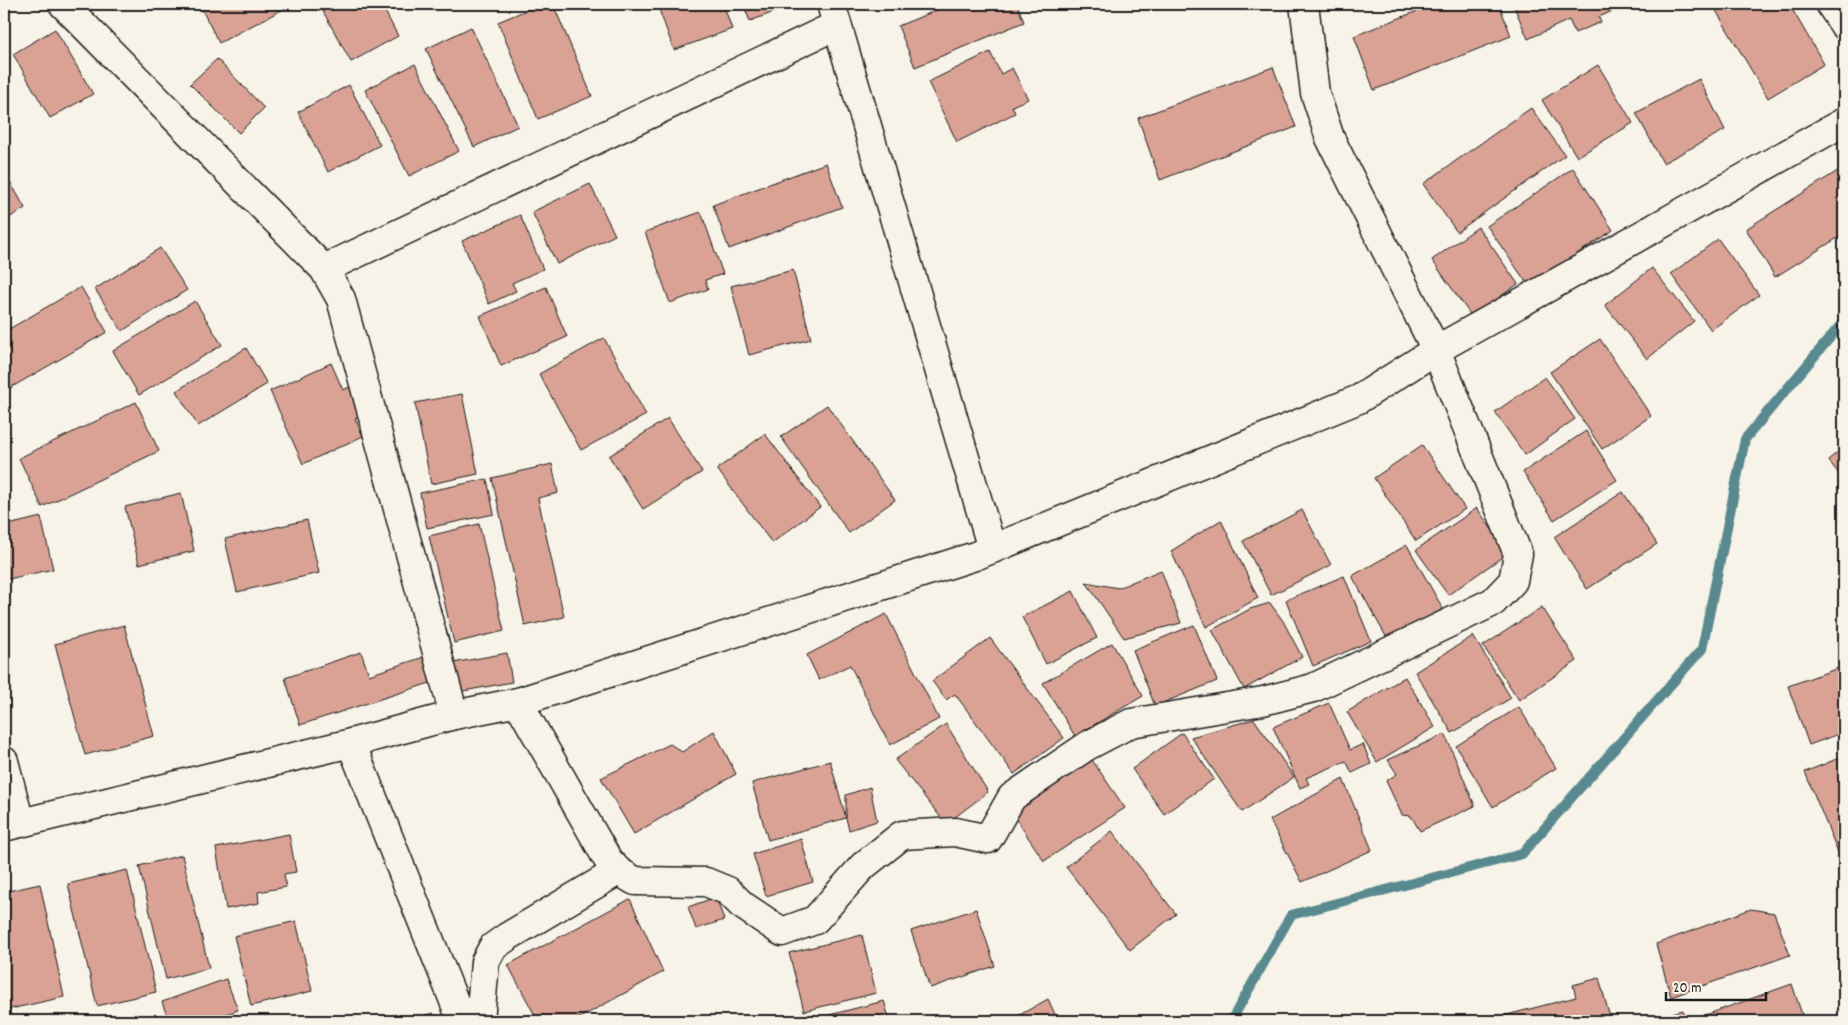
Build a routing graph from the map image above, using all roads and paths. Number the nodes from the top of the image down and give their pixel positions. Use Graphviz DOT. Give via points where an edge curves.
graph roads {
  1 [pos="64,4"];
  2 [pos="1304,4"];
  3 [pos="1830,4"];
  4 [pos="834,14"];
  5 [pos="1844,25"];
  6 [pos="1844,122"];
  7 [pos="324,269"];
  8 [pos="1436,350"];
  9 [pos="992,549"];
  10 [pos="518,702"];
  11 [pos="454,715"];
  12 [pos="351,743"];
  13 [pos="4,761"];
  14 [pos="12,825"];
  15 [pos="618,871"];
  16 [pos="462,1021"];
  17 [pos="480,1021"];
  1 -- 7 [label="street"];
  2 -- 8 [label="street" via="1315,93 1330,138"];
  3 -- 5 [label="street"];
  4 -- 7 [label="street"];
  4 -- 9 [label="street"];
  6 -- 8 [label="street"];
  7 -- 11 [label="street" via="341,299"];
  8 -- 9 [label="street" via="1359,399"];
  8 -- 15 [label="street" via="1518,554 1513,581 1493,602 1313,688 1263,701 1131,723 1087,746 1012,797 988,839 955,832 902,835 863,866 815,920 782,932 742,905 728,891 706,882 634,881"];
  9 -- 10 [label="street"];
  10 -- 11 [label="street"];
  10 -- 15 [label="street" via="608,860"];
  11 -- 12 [label="street"];
  12 -- 14 [label="street"];
  12 -- 16 [label="street"];
  13 -- 14 [label="street"];
  15 -- 17 [label="street" via="493,947 485,962"];
}
